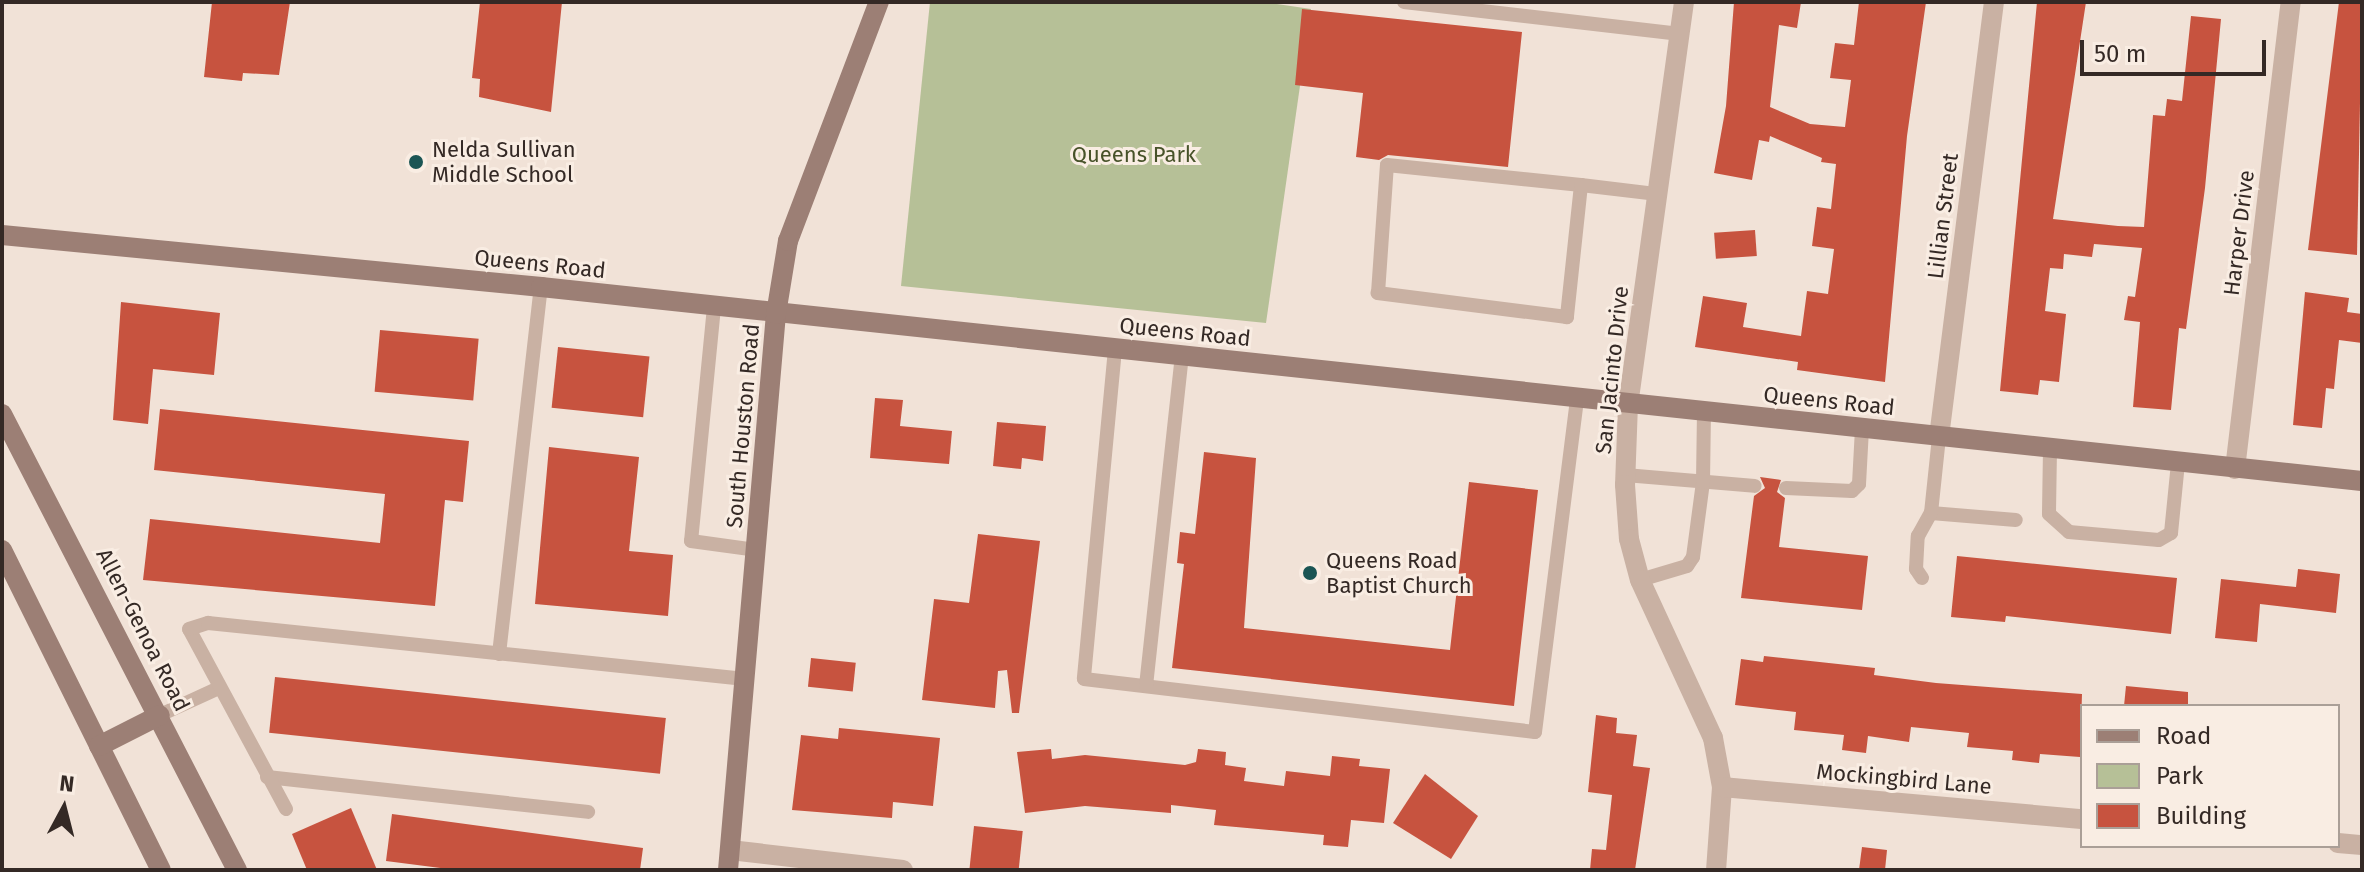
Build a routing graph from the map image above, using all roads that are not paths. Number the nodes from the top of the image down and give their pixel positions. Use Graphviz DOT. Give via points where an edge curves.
graph roads {
  1 [pos="879,2"];
  2 [pos="1404,2"];
  3 [pos="1684,2"];
  4 [pos="1994,2"];
  5 [pos="2291,2"];
  6 [pos="1680,34"];
  7 [pos="1581,185"];
  8 [pos="1657,194"];
  9 [pos="2,235"];
  10 [pos="541,287"];
  11 [pos="714,307"];
  12 [pos="776,314"];
  13 [pos="1115,349"];
  14 [pos="1182,355"];
  15 [pos="1577,398"];
  16 [pos="1628,404"];
  17 [pos="1704,412"];
  18 [pos="2,414"];
  19 [pos="1862,428"];
  20 [pos="1939,437"];
  21 [pos="2050,449"];
  22 [pos="2178,463"];
  23 [pos="2235,469"];
  24 [pos="1625,475"];
  25 [pos="2362,481"];
  26 [pos="1703,482"];
  27 [pos="1755,486"];
  28 [pos="1786,488"];
  29 [pos="1931,513"];
  30 [pos="2016,520"];
  31 [pos="2,550"];
  32 [pos="757,550"];
  33 [pos="1922,578"];
  34 [pos="1640,580"];
  35 [pos="499,654"];
  36 [pos="745,679"];
  37 [pos="1146,686"];
  38 [pos="219,688"];
  39 [pos="160,715"];
  40 [pos="99,746"];
  41 [pos="267,777"];
  42 [pos="1722,787"];
  43 [pos="286,809"];
  44 [pos="588,812"];
  45 [pos="2080,819"];
  46 [pos="2340,843"];
  47 [pos="2362,845"];
  48 [pos="729,860"];
  49 [pos="161,870"];
  50 [pos="237,870"];
  51 [pos="903,870"];
  52 [pos="1716,870"];
  1 -- 12 [label="street, South Houston Road" via="788,241"];
  2 -- 6 [label="lane"];
  3 -- 6 [label="street, San Jacinto Drive"];
  4 -- 20 [label="street, Lillian Street"];
  5 -- 23 [label="street, Harper Drive"];
  6 -- 8 [label="street, San Jacinto Drive"];
  7 -- 7 [label="lane" via="1387,165 1378,293 1567,317"];
  7 -- 8 [label="lane"];
  8 -- 16 [label="street, San Jacinto Drive"];
  9 -- 10 [label="street, Queens Road"];
  10 -- 11 [label="street, Queens Road"];
  10 -- 35 [label="lane"];
  11 -- 12 [label="street, Queens Road"];
  11 -- 32 [label="lane" via="691,541"];
  12 -- 13 [label="street, Queens Road"];
  12 -- 32 [label="street, South Houston Road"];
  13 -- 14 [label="street, Queens Road"];
  13 -- 37 [label="lane" via="1084,679"];
  14 -- 15 [label="street, Queens Road"];
  14 -- 37 [label="lane"];
  15 -- 16 [label="street, Queens Road"];
  15 -- 37 [label="lane" via="1535,732"];
  16 -- 17 [label="street, Queens Road"];
  16 -- 24 [label="street, San Jacinto Drive"];
  17 -- 19 [label="street, Queens Road"];
  17 -- 26 [label="lane"];
  18 -- 39 [label="street, Allen-Genoa Road"];
  19 -- 20 [label="street, Queens Road"];
  19 -- 28 [label="lane" via="1859,484 1852,491"];
  20 -- 21 [label="street, Queens Road"];
  20 -- 29 [label="lane"];
  21 -- 22 [label="street, Queens Road"];
  21 -- 22 [label="lane" via="2049,514 2069,532 2159,540 2171,533"];
  22 -- 23 [label="street, Queens Road"];
  23 -- 25 [label="street, Queens Road"];
  24 -- 26 [label="lane"];
  24 -- 34 [label="street, San Jacinto Drive" via="1629,539"];
  26 -- 27 [label="lane"];
  26 -- 34 [label="lane" via="1693,557 1687,566"];
  29 -- 30 [label="lane"];
  29 -- 33 [label="lane" via="1918,536 1916,569"];
  31 -- 40 [label="street"];
  32 -- 36 [label="street, South Houston Road"];
  34 -- 42 [label="street, San Jacinto Drive" via="1713,738"];
  35 -- 36 [label="lane"];
  35 -- 38 [label="lane" via="208,623 189,629"];
  36 -- 48 [label="street, South Houston Road"];
  38 -- 39 [label="lane"];
  38 -- 41 [label="lane"];
  39 -- 40 [label="street"];
  39 -- 50 [label="street, Allen-Genoa Road"];
  40 -- 49 [label="street"];
  41 -- 43 [label="lane"];
  41 -- 44 [label="lane"];
  42 -- 45 [label="street, Mockingbird Lane"];
  42 -- 52 [label="street, San Jacinto Drive"];
  46 -- 47 [label="street"];
  48 -- 51 [label="street"];
}
